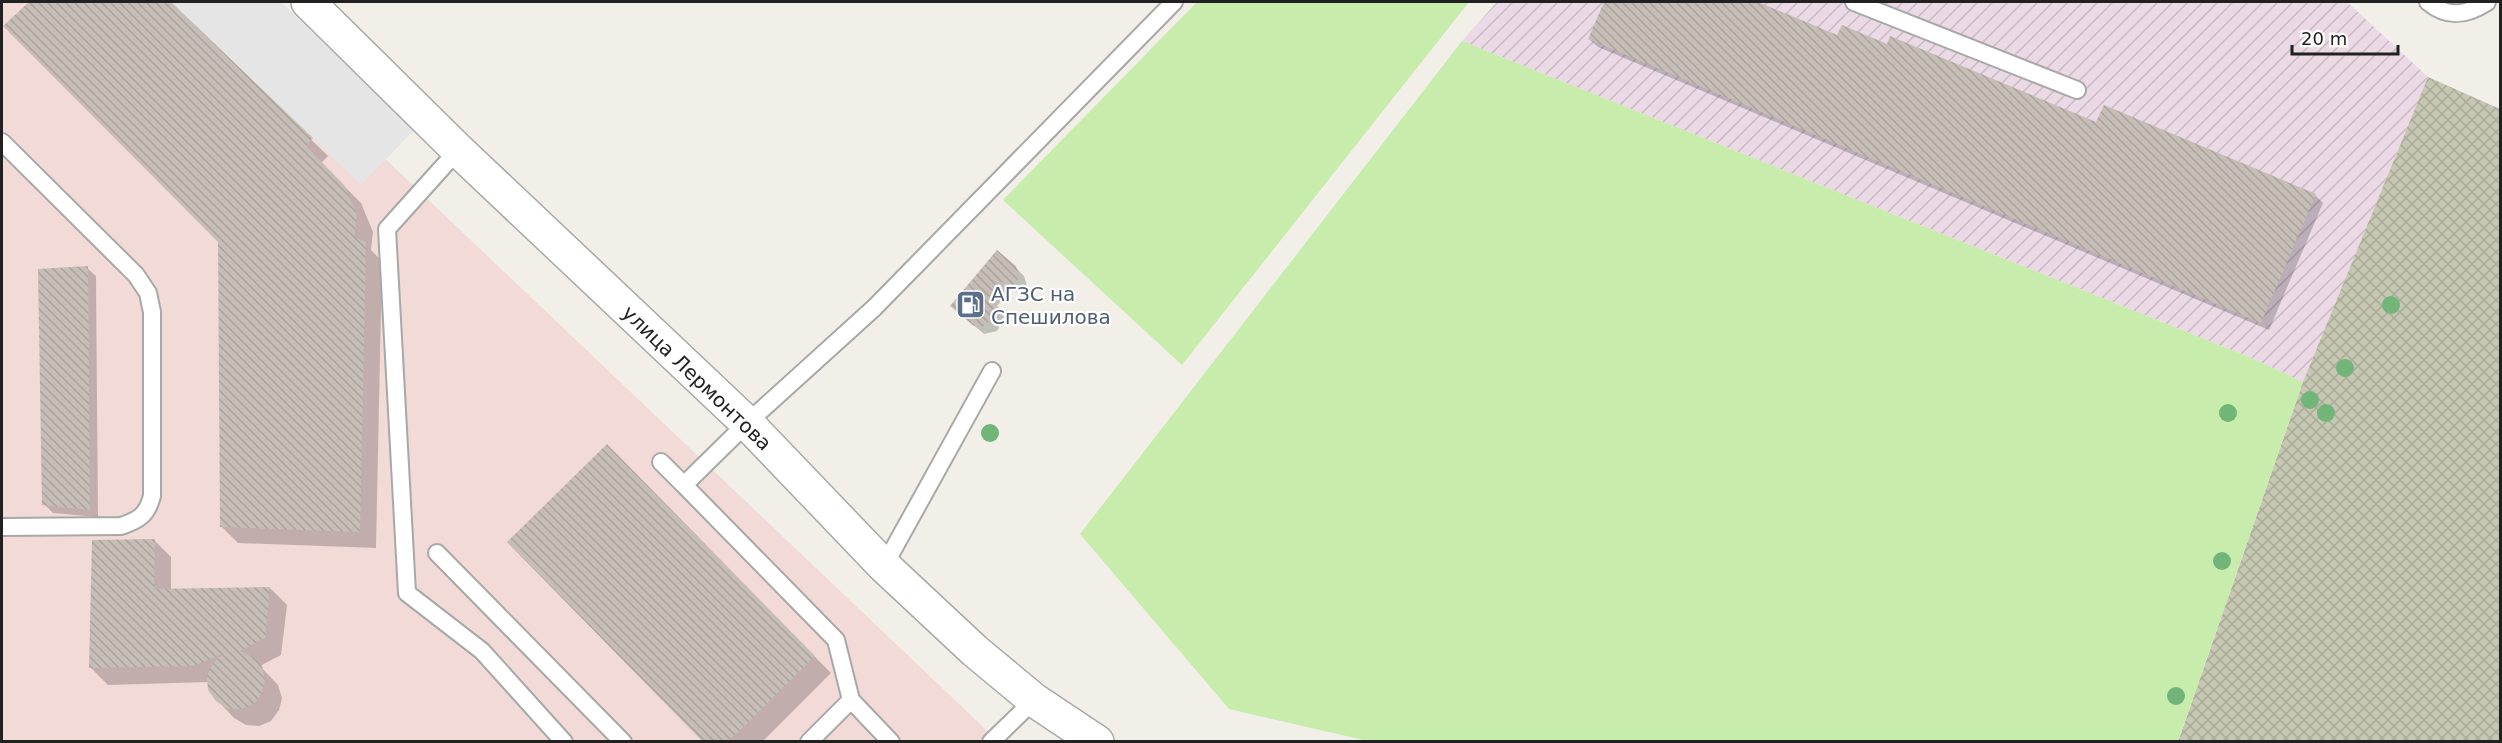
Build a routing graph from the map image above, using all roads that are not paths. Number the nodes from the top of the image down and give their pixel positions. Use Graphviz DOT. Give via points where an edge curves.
graph roads {
  1 [pos="308,2"];
  2 [pos="1174,2"];
  3 [pos="1854,2"];
  4 [pos="2428,2"];
  5 [pos="2487,2"];
  6 [pos="2077,90"];
  7 [pos="2,142"];
  8 [pos="458,150"];
  9 [pos="992,371"];
  10 [pos="747,423"];
  11 [pos="661,462"];
  12 [pos="684,485"];
  13 [pos="2,526"];
  14 [pos="437,553"];
  15 [pos="884,566"];
  16 [pos="851,700"];
  17 [pos="1034,700"];
  18 [pos="1089,739"];
  19 [pos="564,741"];
  20 [pos="623,741"];
  21 [pos="809,741"];
  22 [pos="891,741"];
  23 [pos="991,741"];
  1 -- 8 [label="street, улица Лермонтова"];
  2 -- 10 [label="lane" via="874,308"];
  3 -- 6 [label="lane"];
  4 -- 5 [label="lane" via="2457,15"];
  7 -- 13 [label="lane" via="136,275 148,293 152,312 152,496 148,511 138,521 121,526"];
  8 -- 10 [label="street, улица Лермонтова"];
  8 -- 19 [label="lane" via="387,229 407,593 482,651"];
  9 -- 15 [label="lane"];
  10 -- 12 [label="lane"];
  10 -- 15 [label="street, улица Лермонтова"];
  11 -- 12 [label="lane"];
  12 -- 16 [label="lane" via="836,640"];
  14 -- 20 [label="lane"];
  15 -- 17 [label="street, улица Лермонтова"];
  16 -- 21 [label="lane"];
  16 -- 22 [label="lane"];
  17 -- 18 [label="street, улица Лермонтова"];
  17 -- 23 [label="lane"];
}
